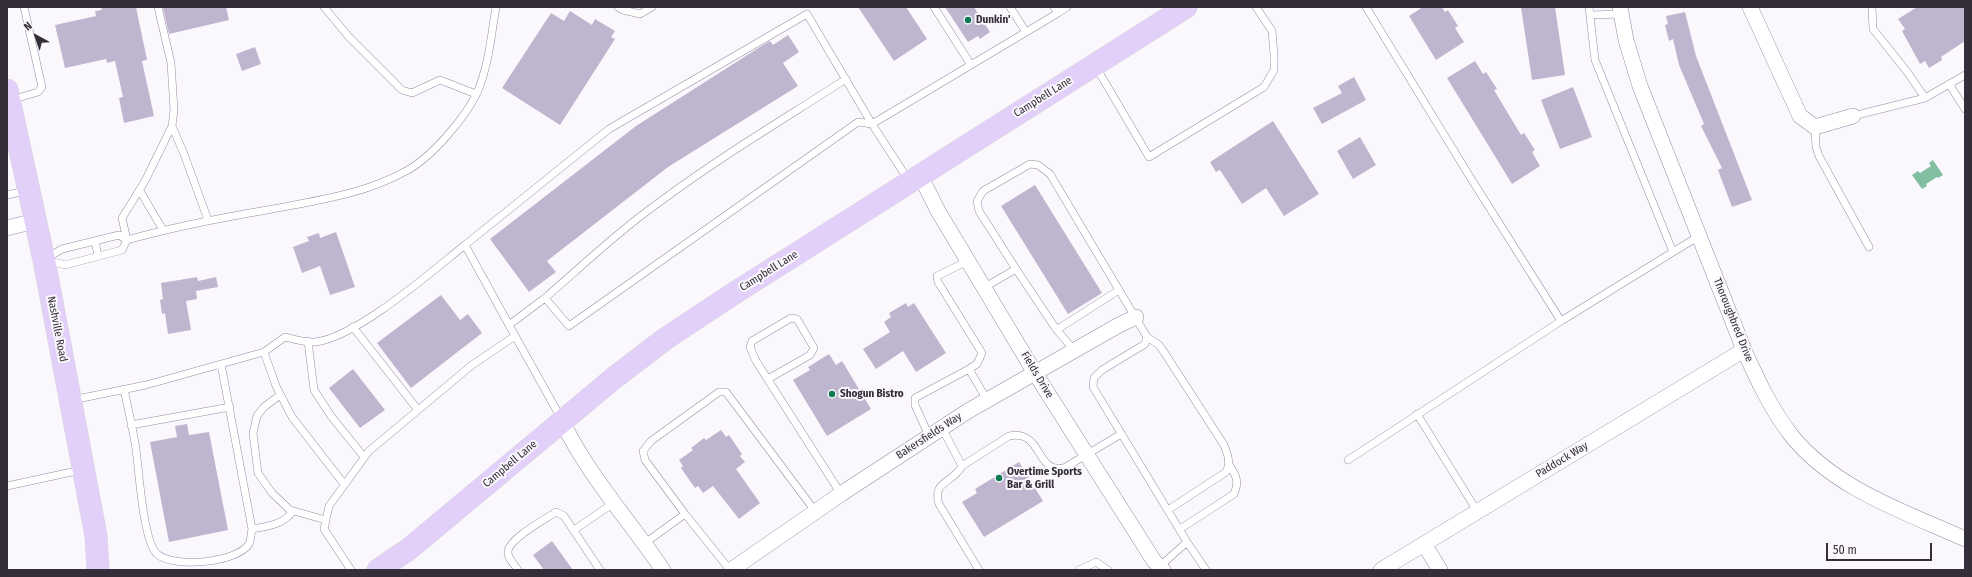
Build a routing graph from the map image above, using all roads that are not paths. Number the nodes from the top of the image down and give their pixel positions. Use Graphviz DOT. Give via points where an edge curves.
graph roads {
  1 [pos="24,7"];
  2 [pos="158,7"];
  3 [pos="324,7"];
  4 [pos="496,7"];
  5 [pos="618,7"];
  6 [pos="652,7"];
  7 [pos="811,7"];
  8 [pos="934,7"];
  9 [pos="1010,7"];
  10 [pos="1067,7"];
  11 [pos="1186,7"];
  12 [pos="1256,7"];
  13 [pos="1366,7"];
  14 [pos="1589,7"];
  15 [pos="1750,7"];
  16 [pos="1872,7"];
  17 [pos="1056,10"];
  18 [pos="1620,10"];
  19 [pos="807,14"];
  20 [pos="1590,15"];
  21 [pos="1026,32"];
  22 [pos="971,65"];
  23 [pos="1095,65"];
  24 [pos="1965,75"];
  25 [pos="846,79"];
  26 [pos="1949,84"];
  27 [pos="476,94"];
  28 [pos="8,95"];
  29 [pos="1925,98"];
  30 [pos="1965,109"];
  31 [pos="1853,116"];
  32 [pos="872,124"];
  33 [pos="172,126"];
  34 [pos="1815,127"];
  35 [pos="11,129"];
  36 [pos="915,179"];
  37 [pos="28,190"];
  38 [pos="140,191"];
  39 [pos="7,195"];
  40 [pos="208,220"];
  41 [pos="35,221"];
  42 [pos="7,228"];
  43 [pos="163,230"];
  44 [pos="1699,236"];
  45 [pos="127,240"];
  46 [pos="96,241"];
  47 [pos="465,245"];
  48 [pos="1869,247"];
  49 [pos="1673,252"];
  50 [pos="98,256"];
  51 [pos="44,260"];
  52 [pos="968,261"];
  53 [pos="1016,269"];
  54 [pos="985,287"];
  55 [pos="1119,290"];
  56 [pos="545,298"];
  57 [pos="1136,317"];
  58 [pos="1561,321"];
  59 [pos="509,325"];
  60 [pos="353,327"];
  61 [pos="1056,329"];
  62 [pos="515,336"];
  63 [pos="1147,337"];
  64 [pos="308,341"];
  65 [pos="1074,350"];
  66 [pos="1744,350"];
  67 [pos="264,352"];
  68 [pos="221,364"];
  69 [pos="969,369"];
  70 [pos="1035,373"];
  71 [pos="768,379"];
  72 [pos="124,389"];
  73 [pos="280,395"];
  74 [pos="70,400"];
  75 [pos="987,400"];
  76 [pos="230,407"];
  77 [pos="418,410"];
  78 [pos="1418,414"];
  79 [pos="562,421"];
  80 [pos="131,425"];
  81 [pos="942,428"];
  82 [pos="1121,434"];
  83 [pos="929,436"];
  84 [pos="1087,455"];
  85 [pos="364,457"];
  86 [pos="1348,460"];
  87 [pos="962,466"];
  88 [pos="1230,466"];
  89 [pos="83,470"];
  90 [pos="344,484"];
  91 [pos="7,486"];
  92 [pos="841,494"];
  93 [pos="615,502"];
  94 [pos="1168,510"];
  95 [pos="293,511"];
  96 [pos="815,511"];
  97 [pos="1477,512"];
  98 [pos="685,514"];
  99 [pos="326,520"];
  100 [pos="252,529"];
  101 [pos="1180,529"];
  102 [pos="574,530"];
  103 [pos="1965,538"];
  104 [pos="1187,542"];
  105 [pos="645,543"];
  106 [pos="1424,544"];
  107 [pos="1159,569"];
  108 [pos="98,570"];
  109 [pos="351,570"];
  110 [pos="378,570"];
  111 [pos="518,570"];
  112 [pos="600,570"];
  113 [pos="663,570"];
  114 [pos="730,570"];
  115 [pos="978,570"];
  116 [pos="1079,570"];
  117 [pos="1108,570"];
  118 [pos="1206,570"];
  119 [pos="1381,570"];
  120 [pos="1440,570"];
  1 -- 28 [label="lane" via="42,87 38,92"];
  2 -- 33 [label="lane" via="171,63 174,110"];
  3 -- 27 [label="lane" via="349,37 402,90 412,94 440,80"];
  4 -- 27 [label="lane" via="488,57"];
  5 -- 6 [label="lane" via="640,14"];
  7 -- 19 [label="lane"];
  8 -- 22 [label="lane"];
  9 -- 21 [label="lane"];
  10 -- 17 [label="lane"];
  11 -- 23 [label="main road, Campbell Lane"];
  12 -- 23 [label="lane" via="1272,31 1274,49 1274,70 1264,87 1149,157"];
  13 -- 58 [label="lane"];
  14 -- 20 [label="lane"];
  15 -- 34 [label="street" via="1800,116"];
  16 -- 29 [label="lane" via="1873,29"];
  17 -- 21 [label="lane"];
  18 -- 20 [label="lane"];
  18 -- 44 [label="street, Thoroughbred Drive" via="1640,86"];
  19 -- 25 [label="lane"];
  19 -- 47 [label="lane" via="609,129"];
  20 -- 49 [label="lane" via="1595,60"];
  21 -- 22 [label="lane"];
  22 -- 32 [label="lane"];
  23 -- 36 [label="main road, Campbell Lane"];
  24 -- 26 [label="lane"];
  25 -- 32 [label="lane"];
  25 -- 56 [label="lane" via="660,201 622,230"];
  26 -- 29 [label="lane"];
  26 -- 30 [label="lane"];
  27 -- 40 [label="lane" via="460,118 426,156 408,170 380,184 335,198"];
  28 -- 35 [label="main road, Nashville Road"];
  29 -- 31 [label="lane"];
  31 -- 34 [label="street"];
  32 -- 36 [label="lane"];
  32 -- 56 [label="lane" via="858,122 569,326"];
  33 -- 38 [label="lane"];
  33 -- 40 [label="lane"];
  34 -- 48 [label="lane" via="1819,156"];
  35 -- 37 [label="main road, Nashville Road"];
  36 -- 52 [label="street, Fields Drive"];
  36 -- 79 [label="main road, Campbell Lane" via="665,339"];
  37 -- 39 [label="lane"];
  37 -- 41 [label="main road, Nashville Road"];
  38 -- 43 [label="lane"];
  38 -- 45 [label="lane" via="122,218"];
  40 -- 43 [label="lane"];
  41 -- 42 [label="street"];
  41 -- 51 [label="main road, Nashville Road"];
  43 -- 45 [label="lane"];
  44 -- 49 [label="lane"];
  44 -- 66 [label="street, Thoroughbred Drive"];
  45 -- 46 [label="lane" via="119,235"];
  45 -- 50 [label="lane" via="122,250"];
  46 -- 50 [label="lane"];
  46 -- 51 [label="lane" via="62,249"];
  47 -- 59 [label="lane"];
  47 -- 60 [label="lane" via="372,318"];
  49 -- 58 [label="lane"];
  50 -- 51 [label="lane" via="65,264"];
  51 -- 74 [label="main road, Nashville Road"];
  52 -- 54 [label="street, Fields Drive"];
  52 -- 69 [label="lane" via="937,276 938,282 982,353 977,364"];
  53 -- 54 [label="lane"];
  53 -- 55 [label="lane" via="979,211 977,201 982,191 1030,164 1038,165 1050,174"];
  53 -- 61 [label="lane"];
  54 -- 70 [label="street, Fields Drive"];
  55 -- 57 [label="lane"];
  55 -- 61 [label="lane"];
  56 -- 59 [label="lane"];
  57 -- 63 [label="lane"];
  57 -- 65 [label="street, Bakersfields Way"];
  58 -- 78 [label="lane"];
  59 -- 62 [label="lane"];
  60 -- 64 [label="lane" via="336,336 314,342"];
  60 -- 77 [label="lane"];
  61 -- 65 [label="lane"];
  62 -- 77 [label="lane" via="472,365"];
  62 -- 79 [label="lane"];
  63 -- 82 [label="lane" via="1145,344 1102,370 1094,378 1093,386"];
  63 -- 88 [label="lane" via="1158,345 1168,359 1224,446"];
  64 -- 67 [label="lane" via="285,337"];
  64 -- 85 [label="lane" via="314,390"];
  65 -- 70 [label="street, Bakersfields Way"];
  66 -- 97 [label="street, Paddock Way"];
  66 -- 103 [label="street, Thoroughbred Drive" via="1779,418 1807,452 1864,492"];
  67 -- 68 [label="lane"];
  67 -- 73 [label="lane"];
  68 -- 72 [label="lane"];
  68 -- 76 [label="lane"];
  69 -- 75 [label="lane"];
  69 -- 83 [label="lane" via="915,398 915,405"];
  70 -- 75 [label="street, Bakersfields Way"];
  70 -- 84 [label="street, Fields Drive"];
  71 -- 71 [label="lane" via="750,347 752,341 791,318 797,319 814,348 810,355"];
  71 -- 92 [label="lane"];
  72 -- 74 [label="lane"];
  72 -- 80 [label="lane"];
  73 -- 90 [label="lane" via="292,417"];
  73 -- 95 [label="lane" via="257,416 253,433 258,473 272,493"];
  74 -- 89 [label="main road, Nashville Road"];
  75 -- 81 [label="street, Bakersfields Way"];
  76 -- 80 [label="lane"];
  76 -- 100 [label="lane"];
  77 -- 85 [label="lane"];
  78 -- 86 [label="lane"];
  78 -- 97 [label="lane"];
  79 -- 93 [label="street" via="575,447"];
  79 -- 110 [label="main road, Campbell Lane" via="409,549"];
  80 -- 100 [label="lane" via="146,528 156,553 164,558 186,563 232,556 249,544"];
  81 -- 83 [label="street, Bakersfields Way"];
  81 -- 87 [label="lane"];
  82 -- 84 [label="lane"];
  82 -- 94 [label="lane"];
  83 -- 92 [label="street, Bakersfields Way"];
  84 -- 87 [label="lane" via="1064,468 1053,469 1046,464 1031,441 1015,435 1009,436"];
  84 -- 107 [label="street, Fields Drive"];
  85 -- 90 [label="lane"];
  87 -- 115 [label="lane" via="958,473 942,484 937,490 937,496 939,504"];
  88 -- 94 [label="lane" via="1226,472"];
  88 -- 101 [label="lane" via="1237,477 1234,494"];
  89 -- 91 [label="lane"];
  89 -- 108 [label="main road, Nashville Road" via="96,536"];
  90 -- 99 [label="lane" via="329,506"];
  92 -- 96 [label="street, Bakersfields Way"];
  93 -- 102 [label="lane"];
  93 -- 105 [label="street"];
  94 -- 101 [label="lane"];
  95 -- 99 [label="lane"];
  95 -- 100 [label="lane" via="287,519 272,526"];
  96 -- 98 [label="lane" via="726,392 719,392 651,441 643,451 645,460"];
  96 -- 114 [label="street, Bakersfields Way"];
  97 -- 106 [label="street, Paddock Way"];
  98 -- 105 [label="lane"];
  98 -- 114 [label="lane"];
  99 -- 109 [label="lane" via="324,529"];
  101 -- 104 [label="lane"];
  102 -- 111 [label="lane" via="564,516 556,512 514,540 508,556"];
  102 -- 112 [label="lane"];
  104 -- 107 [label="lane"];
  104 -- 118 [label="lane"];
  105 -- 113 [label="street"];
  106 -- 119 [label="street, Paddock Way"];
  106 -- 120 [label="street"];
  116 -- 117 [label="lane" via="1096,562"];
}
